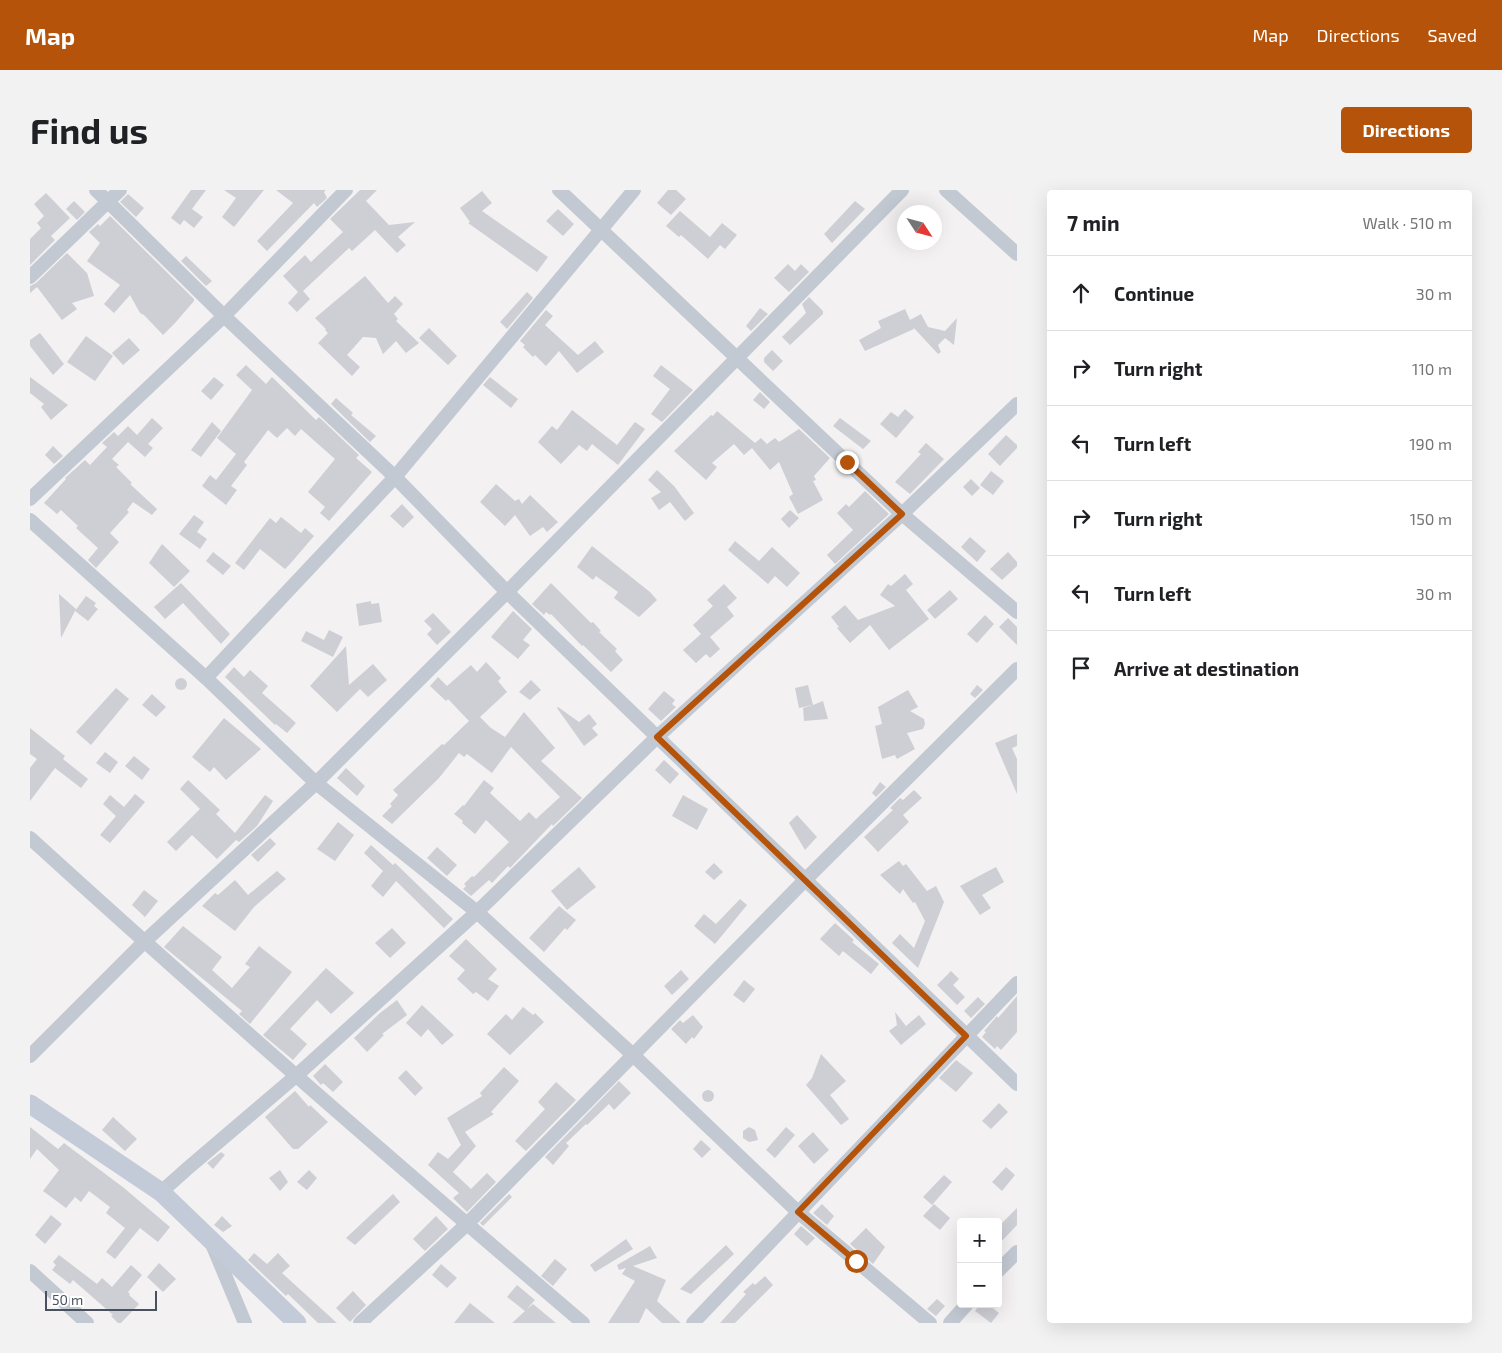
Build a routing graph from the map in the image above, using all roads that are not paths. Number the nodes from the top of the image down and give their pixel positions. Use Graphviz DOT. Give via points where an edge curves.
graph roads {
  1 [pos="96,190"];
  2 [pos="120,190"];
  3 [pos="346,190"];
  4 [pos="559,190"];
  5 [pos="634,190"];
  6 [pos="902,190"];
  7 [pos="946,190"];
  8 [pos="108,201"];
  9 [pos="602,228"];
  10 [pos="1017,254"];
  11 [pos="30,278"];
  12 [pos="224,316"];
  13 [pos="738,358"];
  14 [pos="1017,404"];
  15 [pos="395,477"];
  16 [pos="30,499"];
  17 [pos="902,514"];
  18 [pos="30,520"];
  19 [pos="507,592"];
  20 [pos="1017,612"];
  21 [pos="1017,669"];
  22 [pos="206,678"];
  23 [pos="657,737"];
  24 [pos="316,783"];
  25 [pos="30,838"];
  26 [pos="805,880"];
  27 [pos="477,912"];
  28 [pos="144,942"];
  29 [pos="1017,983"];
  30 [pos="966,1036"];
  31 [pos="632,1054"];
  32 [pos="30,1056"];
  33 [pos="297,1075"];
  34 [pos="1017,1084"];
  35 [pos="30,1104"];
  36 [pos="161,1192"];
  37 [pos="798,1212"];
  38 [pos="467,1224"];
  39 [pos="210,1239"];
  40 [pos="1017,1252"];
  41 [pos="1002,1268"];
  42 [pos="30,1271"];
  43 [pos="963,1308"];
  44 [pos="87,1323"];
  45 [pos="245,1323"];
  46 [pos="297,1323"];
  47 [pos="360,1323"];
  48 [pos="583,1323"];
  49 [pos="693,1323"];
  50 [pos="930,1323"];
  51 [pos="950,1323"];
  1 -- 8 [label="street"];
  2 -- 8 [label="street"];
  3 -- 12 [label="street"];
  4 -- 9 [label="street"];
  5 -- 9 [label="street"];
  6 -- 13 [label="street"];
  7 -- 10 [label="street"];
  8 -- 11 [label="street"];
  8 -- 12 [label="street"];
  9 -- 13 [label="street"];
  9 -- 15 [label="street"];
  12 -- 15 [label="street"];
  12 -- 16 [label="street"];
  13 -- 17 [label="street"];
  13 -- 19 [label="street"];
  14 -- 17 [label="street"];
  15 -- 19 [label="street"];
  15 -- 22 [label="street"];
  17 -- 20 [label="street"];
  17 -- 23 [label="street"];
  18 -- 22 [label="street"];
  19 -- 23 [label="street"];
  19 -- 24 [label="street"];
  21 -- 26 [label="street"];
  22 -- 24 [label="street"];
  23 -- 26 [label="street"];
  23 -- 27 [label="street"];
  24 -- 27 [label="street"];
  24 -- 28 [label="street"];
  25 -- 28 [label="street"];
  26 -- 30 [label="street"];
  26 -- 31 [label="street"];
  27 -- 31 [label="street"];
  27 -- 33 [label="street"];
  28 -- 32 [label="street"];
  28 -- 33 [label="street"];
  29 -- 30 [label="street"];
  30 -- 34 [label="street"];
  30 -- 37 [label="street"];
  31 -- 37 [label="street"];
  31 -- 38 [label="street"];
  33 -- 36 [label="street"];
  33 -- 38 [label="street"];
  35 -- 36 [label="main road"];
  36 -- 39 [label="main road"];
  37 -- 49 [label="street"];
  37 -- 50 [label="street"];
  38 -- 47 [label="street"];
  38 -- 48 [label="street"];
  39 -- 45 [label="street"];
  39 -- 46 [label="main road"];
  40 -- 41 [label="street"];
  42 -- 44 [label="street"];
  43 -- 51 [label="street"];
}
